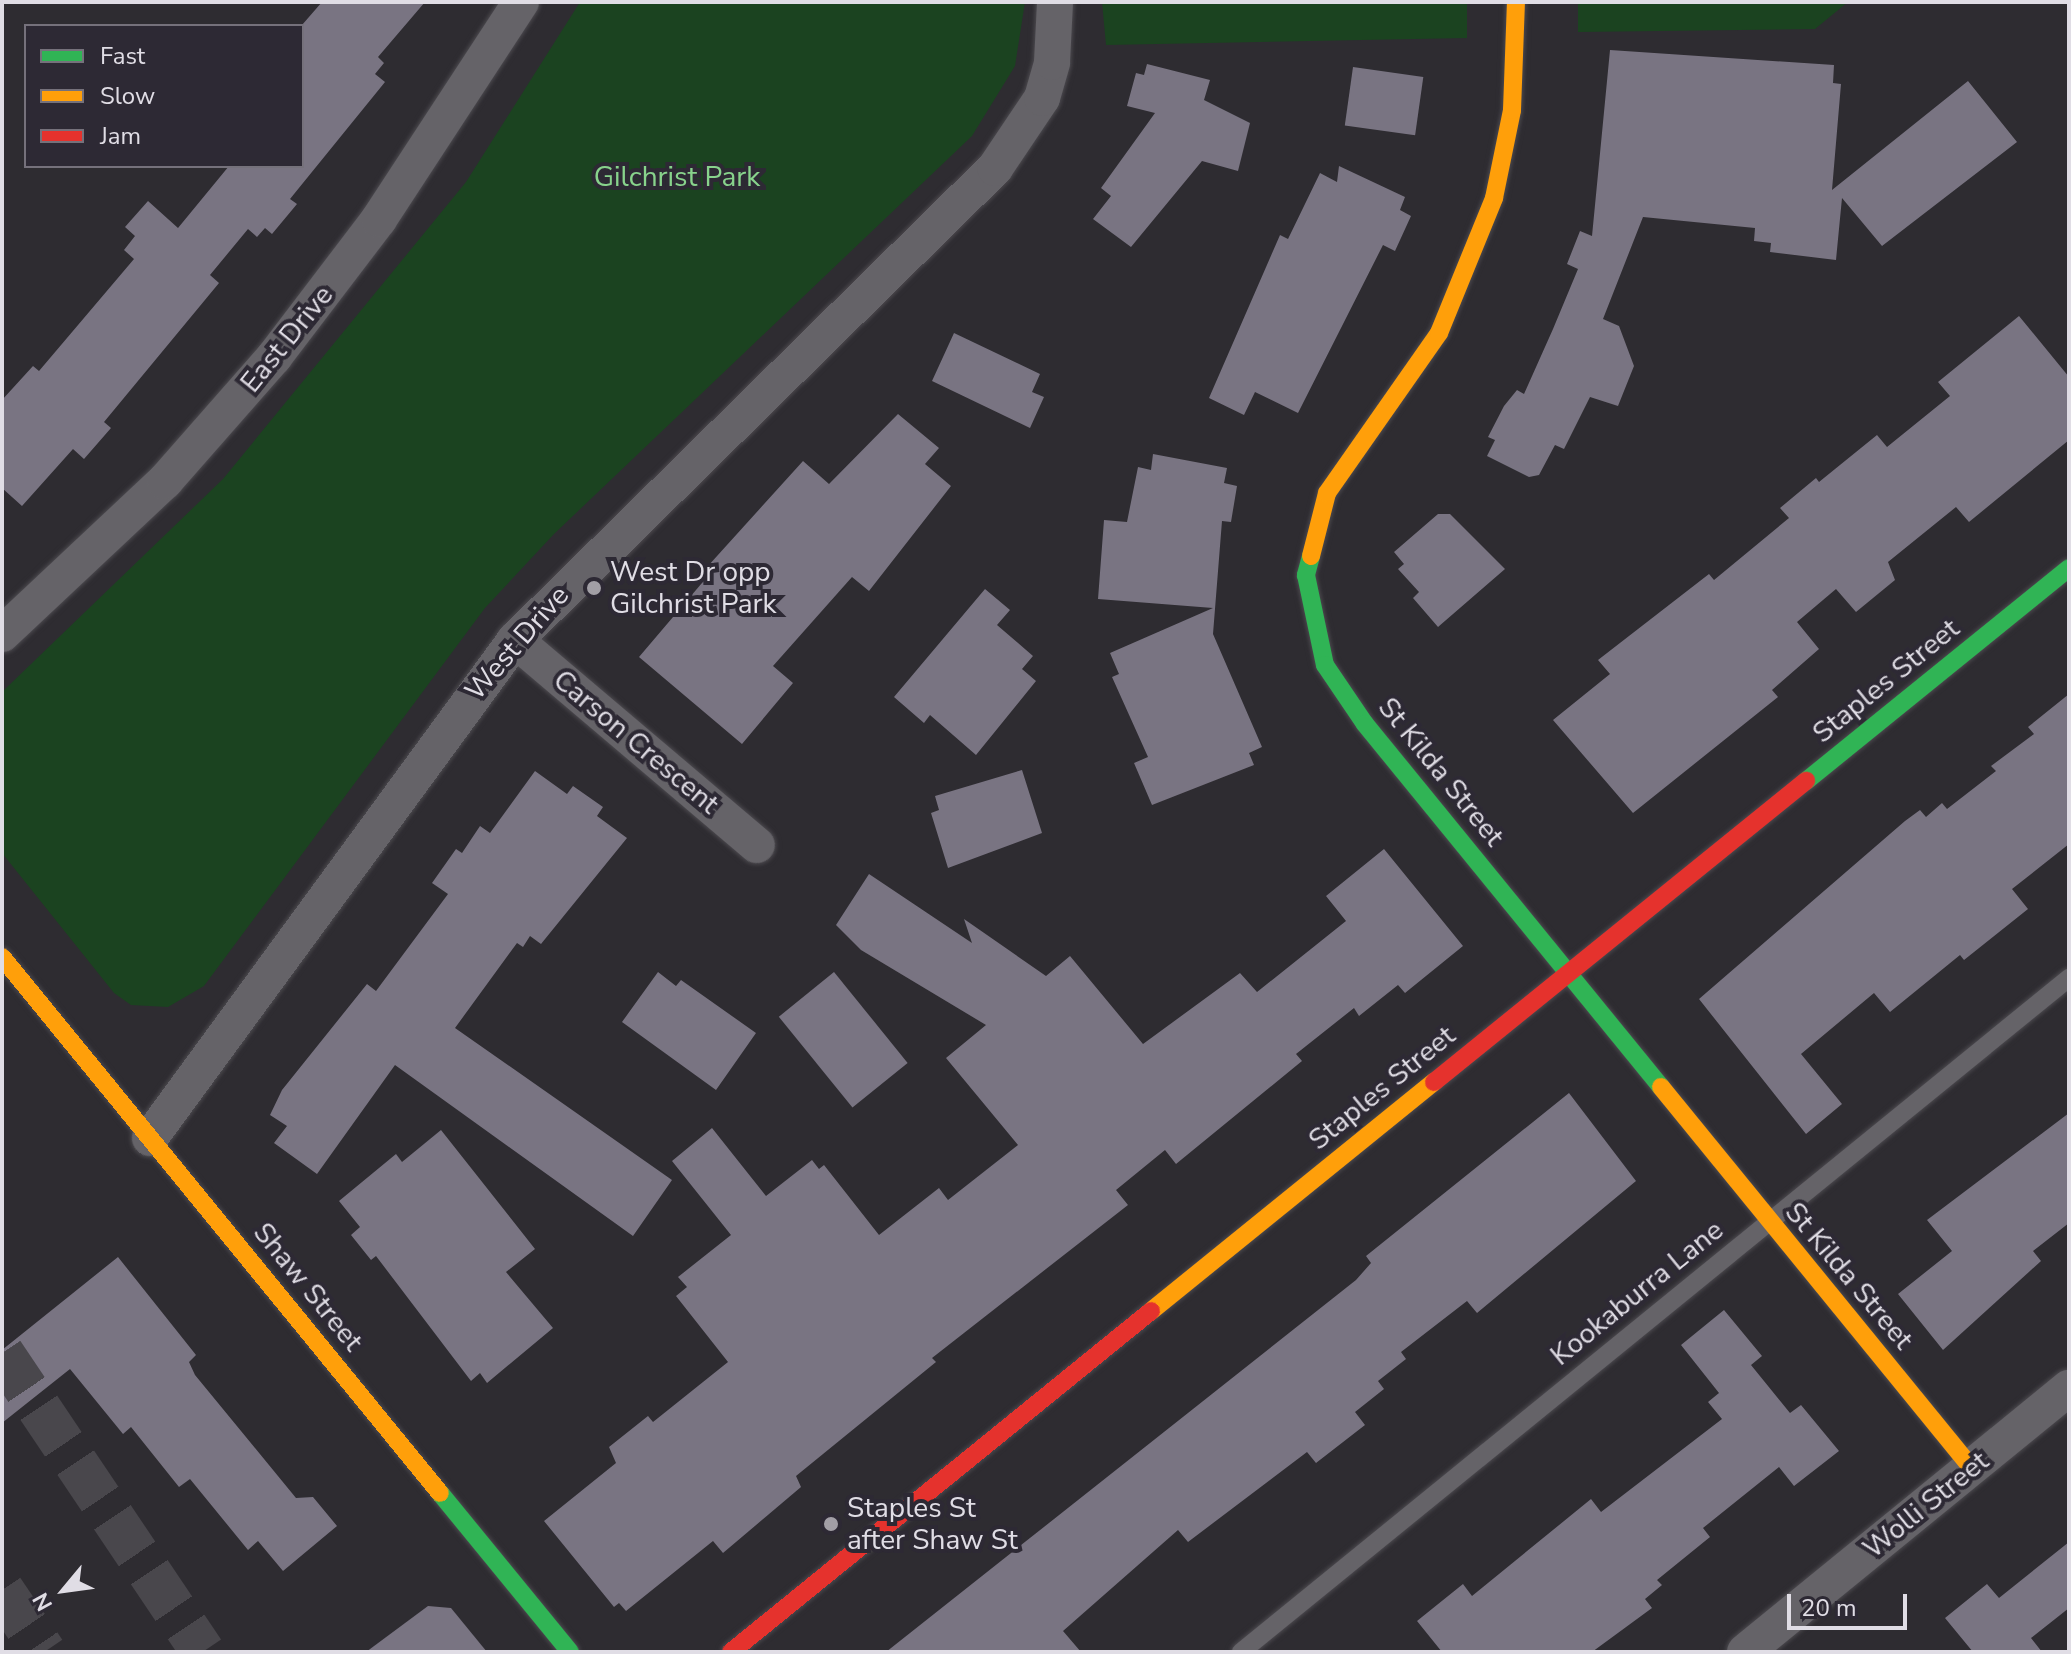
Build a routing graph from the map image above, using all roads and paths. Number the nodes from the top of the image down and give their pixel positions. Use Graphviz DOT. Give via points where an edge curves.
graph roads {
  1 [pos="521,2"];
  2 [pos="1055,2"];
  3 [pos="1516,2"];
  4 [pos="2069,568"];
  5 [pos="2,634"];
  6 [pos="515,640"];
  7 [pos="757,845"];
  8 [pos="2,957"];
  9 [pos="1570,973"];
  10 [pos="2069,978"];
  11 [pos="150,1138"];
  12 [pos="1768,1222"];
  13 [pos="2069,1388"];
  14 [pos="1972,1468"];
  15 [pos="570,1652"];
  16 [pos="731,1652"];
  17 [pos="1241,1652"];
  18 [pos="1745,1652"];
  1 -- 5 [label="street, East Drive" via="379,219 274,357 165,481"];
  2 -- 6 [label="street, West Drive" via="1052,62 1042,98 995,168"];
  3 -- 9 [label="street, St Kilda Street" via="1512,110 1494,198 1439,333 1389,412 1327,493 1309,544 1307,603 1325,665 1344,696"];
  4 -- 9 [label="street, Staples Street"];
  6 -- 7 [label="street, Carson Crescent"];
  6 -- 11 [label="street, West Drive"];
  8 -- 11 [label="street, Shaw Street"];
  9 -- 12 [label="street, St Kilda Street"];
  9 -- 16 [label="street, Staples Street"];
  10 -- 12 [label="lane, Kookaburra Lane"];
  11 -- 15 [label="street, Shaw Street"];
  12 -- 14 [label="street, St Kilda Street"];
  12 -- 17 [label="lane, Kookaburra Lane"];
  13 -- 14 [label="street, Wolli Street"];
  14 -- 18 [label="street, Wolli Street"];
}
